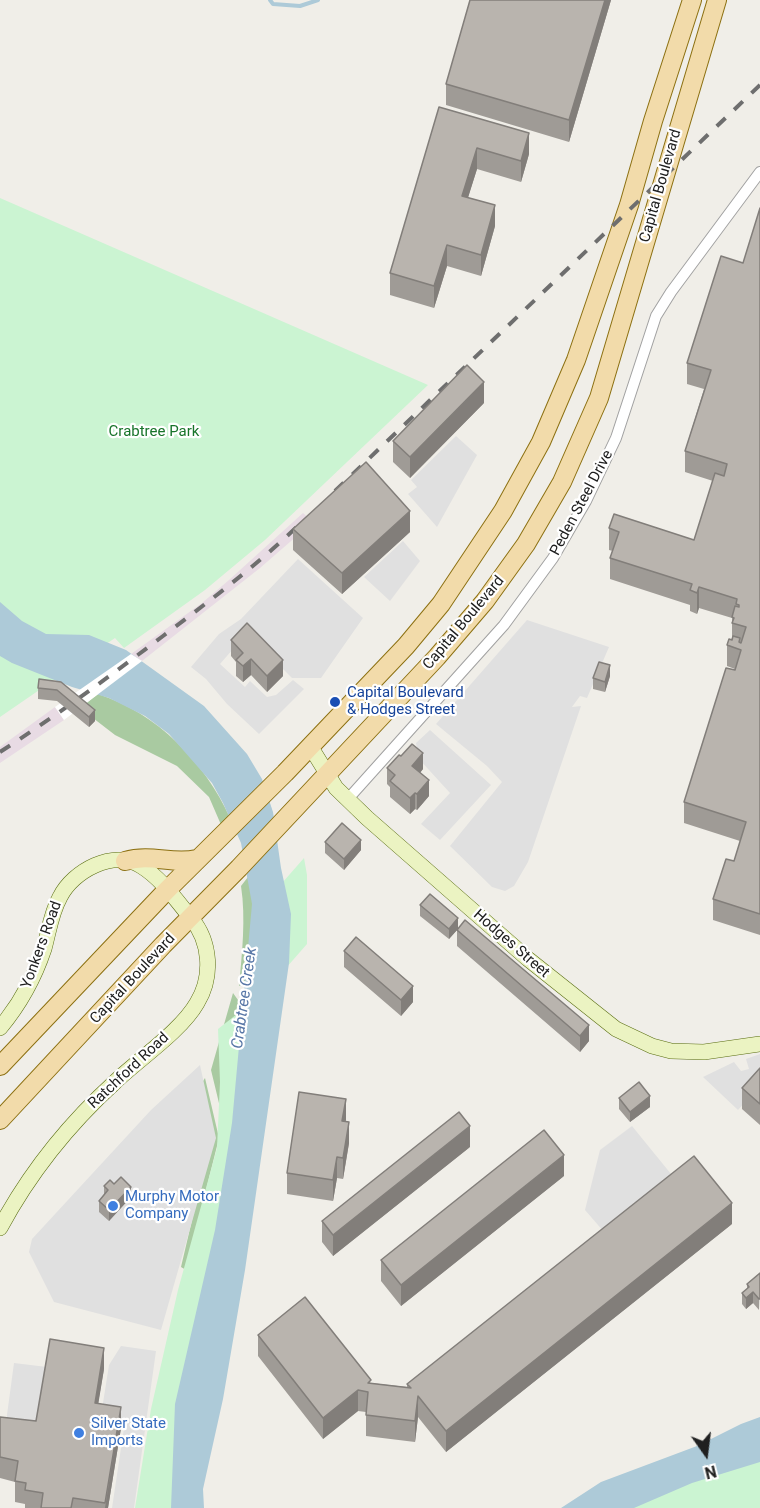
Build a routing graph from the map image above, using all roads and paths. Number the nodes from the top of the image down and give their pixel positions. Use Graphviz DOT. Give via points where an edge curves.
graph roads {
  1 [pos="692,0"];
  2 [pos="717,0"];
  3 [pos="760,172"];
  4 [pos="310,746"];
  5 [pos="327,774"];
  6 [pos="347,800"];
  7 [pos="202,855"];
  8 [pos="125,861"];
  9 [pos="167,890"];
  10 [pos="185,911"];
  11 [pos="0,1028"];
  12 [pos="760,1044"];
  13 [pos="0,1066"];
  14 [pos="0,1120"];
  15 [pos="0,1228"];
  1 -- 4 [label="main road, Capital Boulevard" via="600,292 542,442 503,511 441,604"];
  2 -- 5 [label="main road, Capital Boulevard" via="606,376 562,482 513,564 485,601"];
  3 -- 6 [label="street, Peden Steel Drive" via="656,316 616,438 553,558 504,625"];
  4 -- 5 [label="street, Hodges Street"];
  4 -- 7 [label="main road, Capital Boulevard"];
  5 -- 6 [label="street, Hodges Street"];
  5 -- 10 [label="main road, Capital Boulevard" via="216,892"];
  6 -- 12 [label="street, Hodges Street" via="528,959 616,1029 671,1051 704,1052"];
  7 -- 8 [label="main road" via="177,861 150,857"];
  7 -- 9 [label="main road, Capital Boulevard"];
  8 -- 9 [label="street" via="141,866"];
  8 -- 11 [label="street, Yonkers Road" via="90,867 61,894 28,989"];
  9 -- 10 [label="street"];
  9 -- 13 [label="main road, Capital Boulevard"];
  10 -- 14 [label="main road, Capital Boulevard"];
  10 -- 15 [label="street, Ratchford Road" via="201,932 207,954 206,984 196,1005 88,1109 39,1168"];
}
